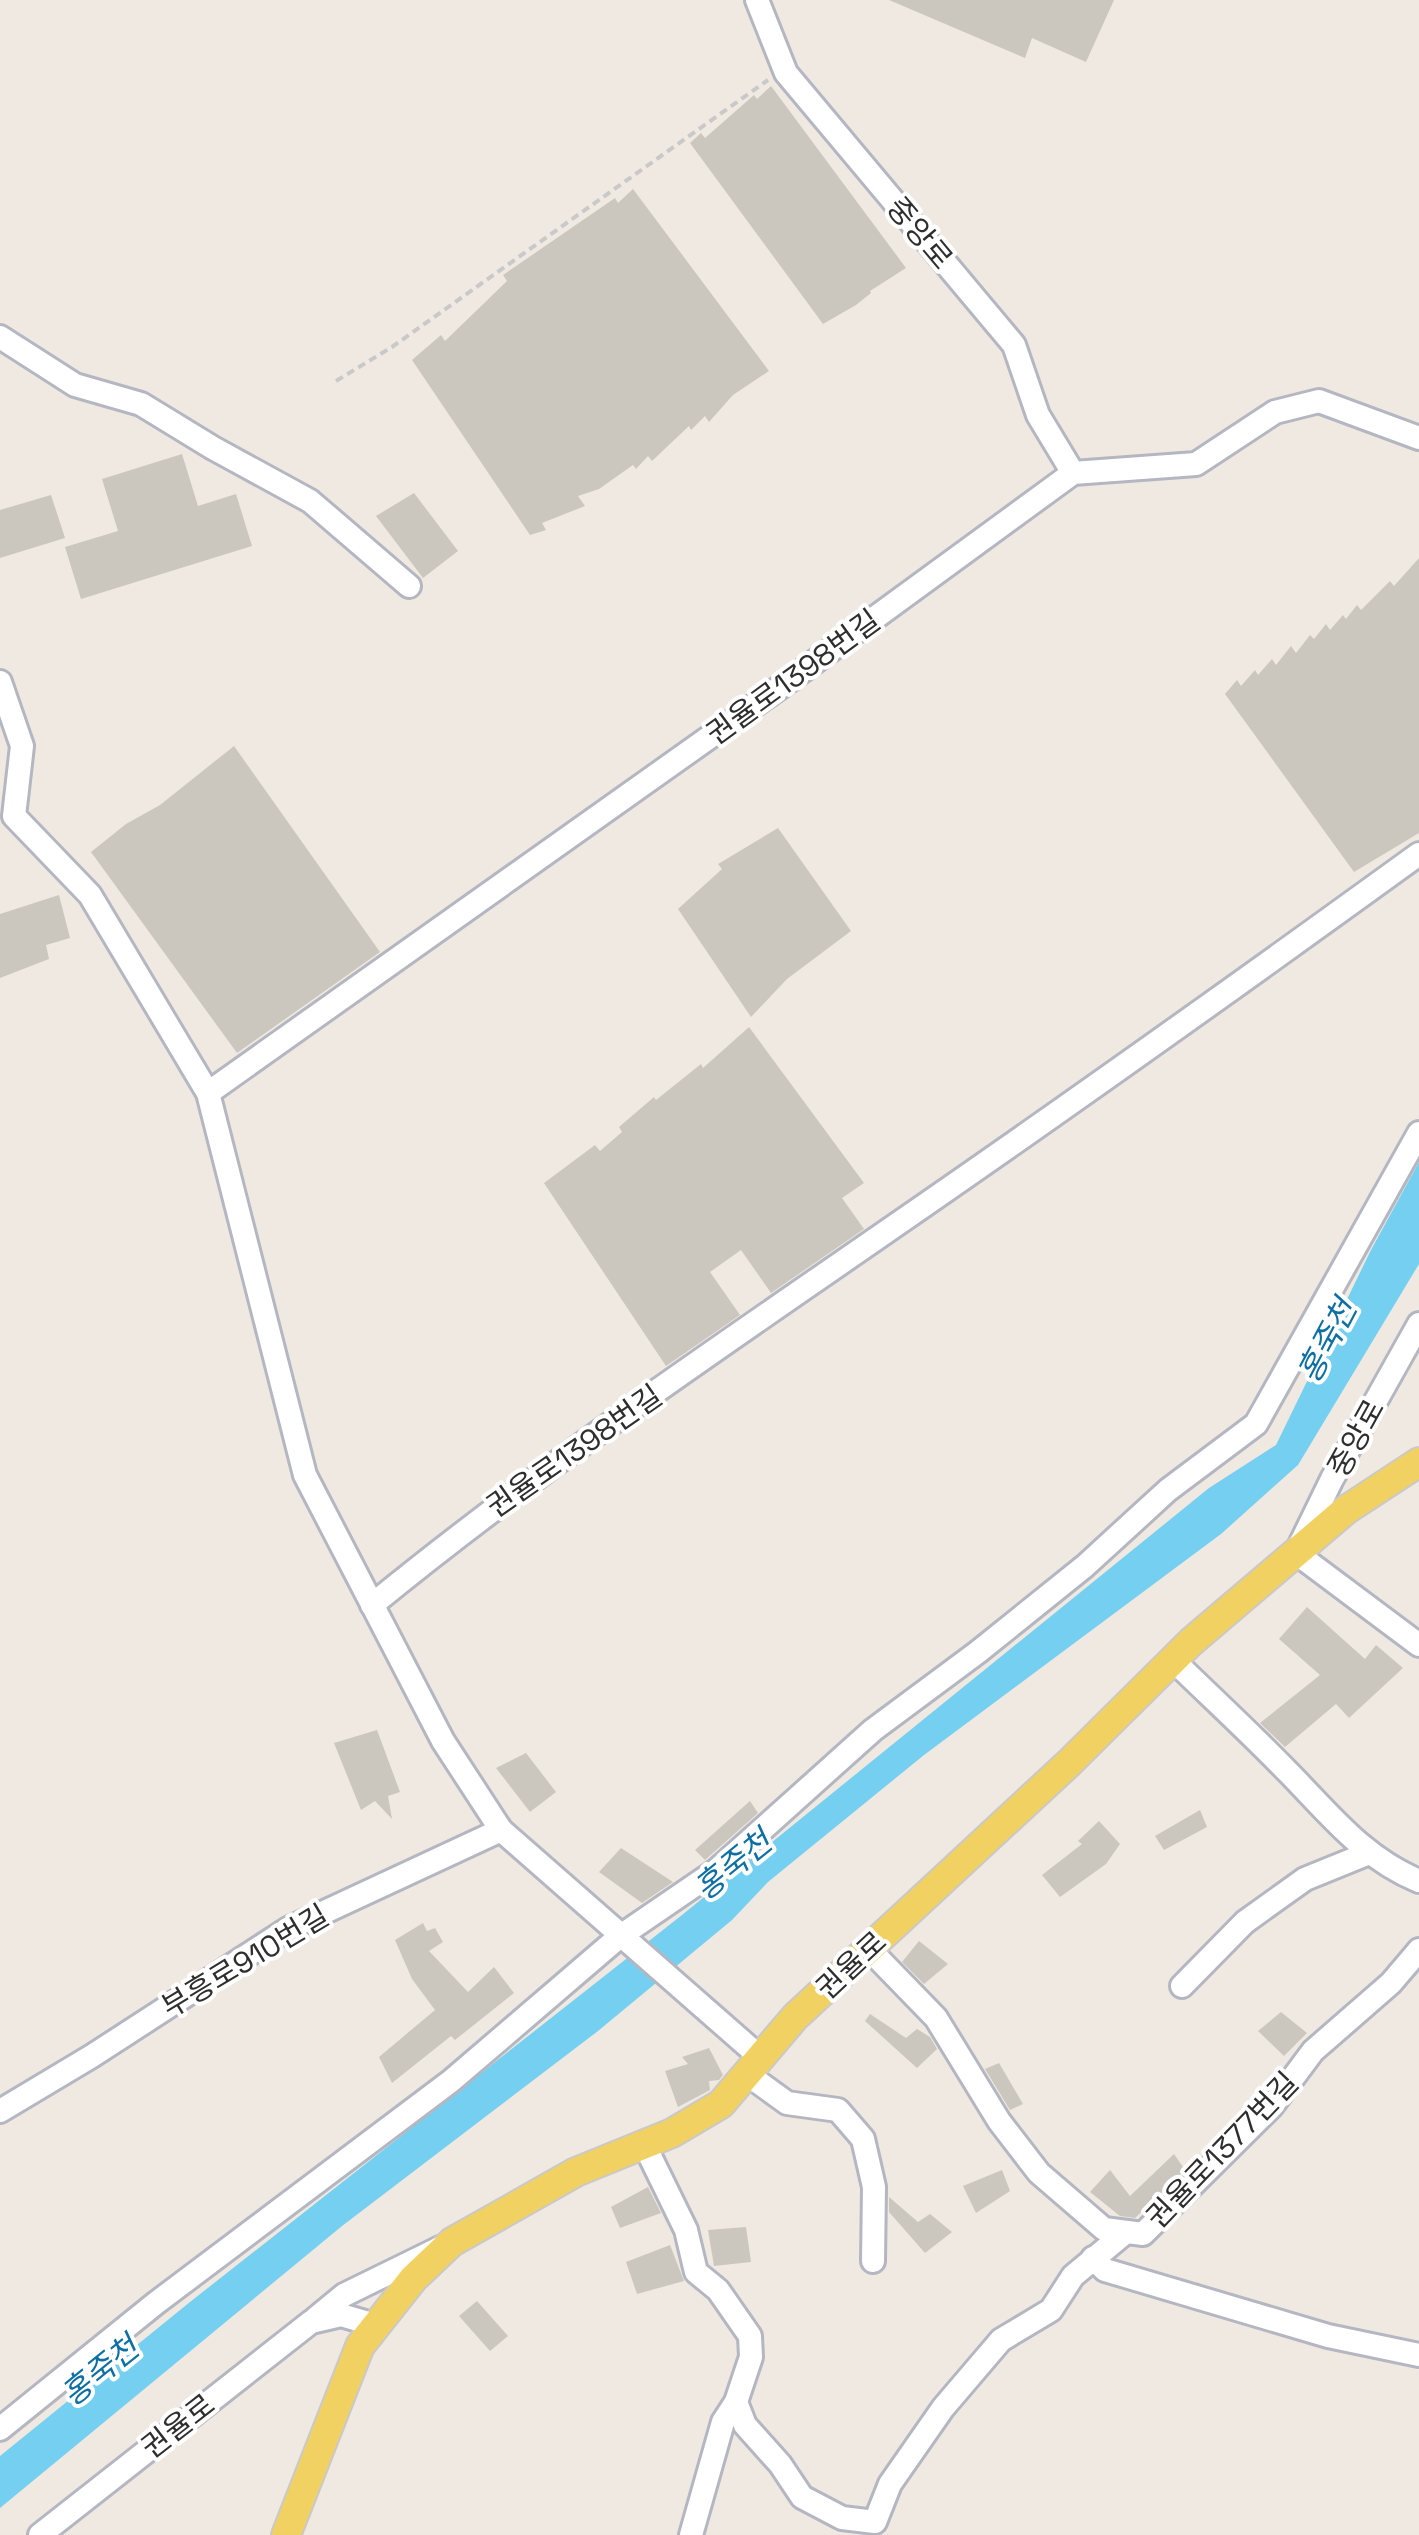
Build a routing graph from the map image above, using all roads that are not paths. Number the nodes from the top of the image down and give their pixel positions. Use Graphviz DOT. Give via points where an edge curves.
graph roads {
  1 [pos="757,0"];
  2 [pos="0,337"];
  3 [pos="1419,438"];
  4 [pos="1074,473"];
  5 [pos="410,586"];
  6 [pos="0,682"];
  7 [pos="1419,854"];
  8 [pos="208,1093"];
  9 [pos="1419,1133"];
  10 [pos="1419,1324"];
  11 [pos="1419,1462"];
  12 [pos="1296,1554"];
  13 [pos="372,1605"];
  14 [pos="1419,1645"];
  15 [pos="1172,1660"];
  16 [pos="500,1830"];
  17 [pos="1368,1853"];
  18 [pos="1419,1882"];
  19 [pos="619,1937"];
  20 [pos="869,1950"];
  21 [pos="1419,1950"];
  22 [pos="1182,1986"];
  23 [pos="753,2066"];
  24 [pos="0,2111"];
  25 [pos="644,2144"];
  26 [pos="1126,2232"];
  27 [pos="452,2242"];
  28 [pos="1093,2258"];
  29 [pos="873,2261"];
  30 [pos="311,2322"];
  31 [pos="375,2324"];
  32 [pos="1419,2355"];
  33 [pos="736,2402"];
  34 [pos="0,2429"];
  35 [pos="872,2529"];
  36 [pos="40,2535"];
  37 [pos="286,2535"];
  38 [pos="691,2535"];
  1 -- 4 [label="street, 중앙로" via="784,68 1014,346 1038,415"];
  2 -- 5 [label="street" via="75,385 141,404 310,501"];
  3 -- 4 [label="street" via="1319,401 1275,412 1196,464"];
  4 -- 8 [label="street, 권율로1398번길"];
  6 -- 8 [label="street" via="22,746 14,816 90,895"];
  7 -- 13 [label="street, 권율로1398번길" via="462,1531"];
  8 -- 13 [label="street" via="306,1475"];
  9 -- 19 [label="street" via="1256,1424 873,1730 717,1870"];
  10 -- 12 [label="street, 중앙로"];
  11 -- 12 [label="main road, 권율로" via="1346,1510"];
  12 -- 14 [label="street"];
  12 -- 15 [label="main road, 권율로"];
  13 -- 16 [label="street" via="443,1741"];
  15 -- 17 [label="street"];
  15 -- 20 [label="main road, 권율로"];
  16 -- 19 [label="street"];
  16 -- 24 [label="street, 부흥로910번길" via="288,1929"];
  17 -- 18 [label="street"];
  17 -- 22 [label="street" via="1305,1879 1245,1922"];
  19 -- 23 [label="street" via="698,2000"];
  19 -- 34 [label="street" via="451,2081"];
  20 -- 23 [label="main road, 권율로"];
  20 -- 26 [label="street, 권율로1377번길" via="936,2018 1039,2173 1104,2229"];
  21 -- 26 [label="street, 권율로1377번길" via="1391,1984 1313,2051 1272,2106 1143,2234"];
  23 -- 25 [label="main road, 권율로" via="709,2112"];
  23 -- 29 [label="street" via="787,2103 838,2110 863,2139 874,2187"];
  25 -- 27 [label="main road, 권율로" via="576,2172"];
  25 -- 33 [label="street" via="686,2230 696,2272 718,2290 750,2336 751,2357"];
  26 -- 28 [label="street"];
  27 -- 30 [label="street, 권율로" via="344,2294"];
  27 -- 31 [label="main road, 권율로"];
  28 -- 32 [label="street" via="1105,2270 1328,2336"];
  28 -- 35 [label="street" via="1051,2310 1002,2340 943,2408 890,2484"];
  30 -- 31 [label="street" via="341,2315"];
  30 -- 36 [label="street, 권율로"];
  31 -- 37 [label="main road, 권율로" via="349,2371"];
  33 -- 35 [label="street" via="745,2425 802,2497"];
  33 -- 38 [label="street" via="723,2422"];
}
